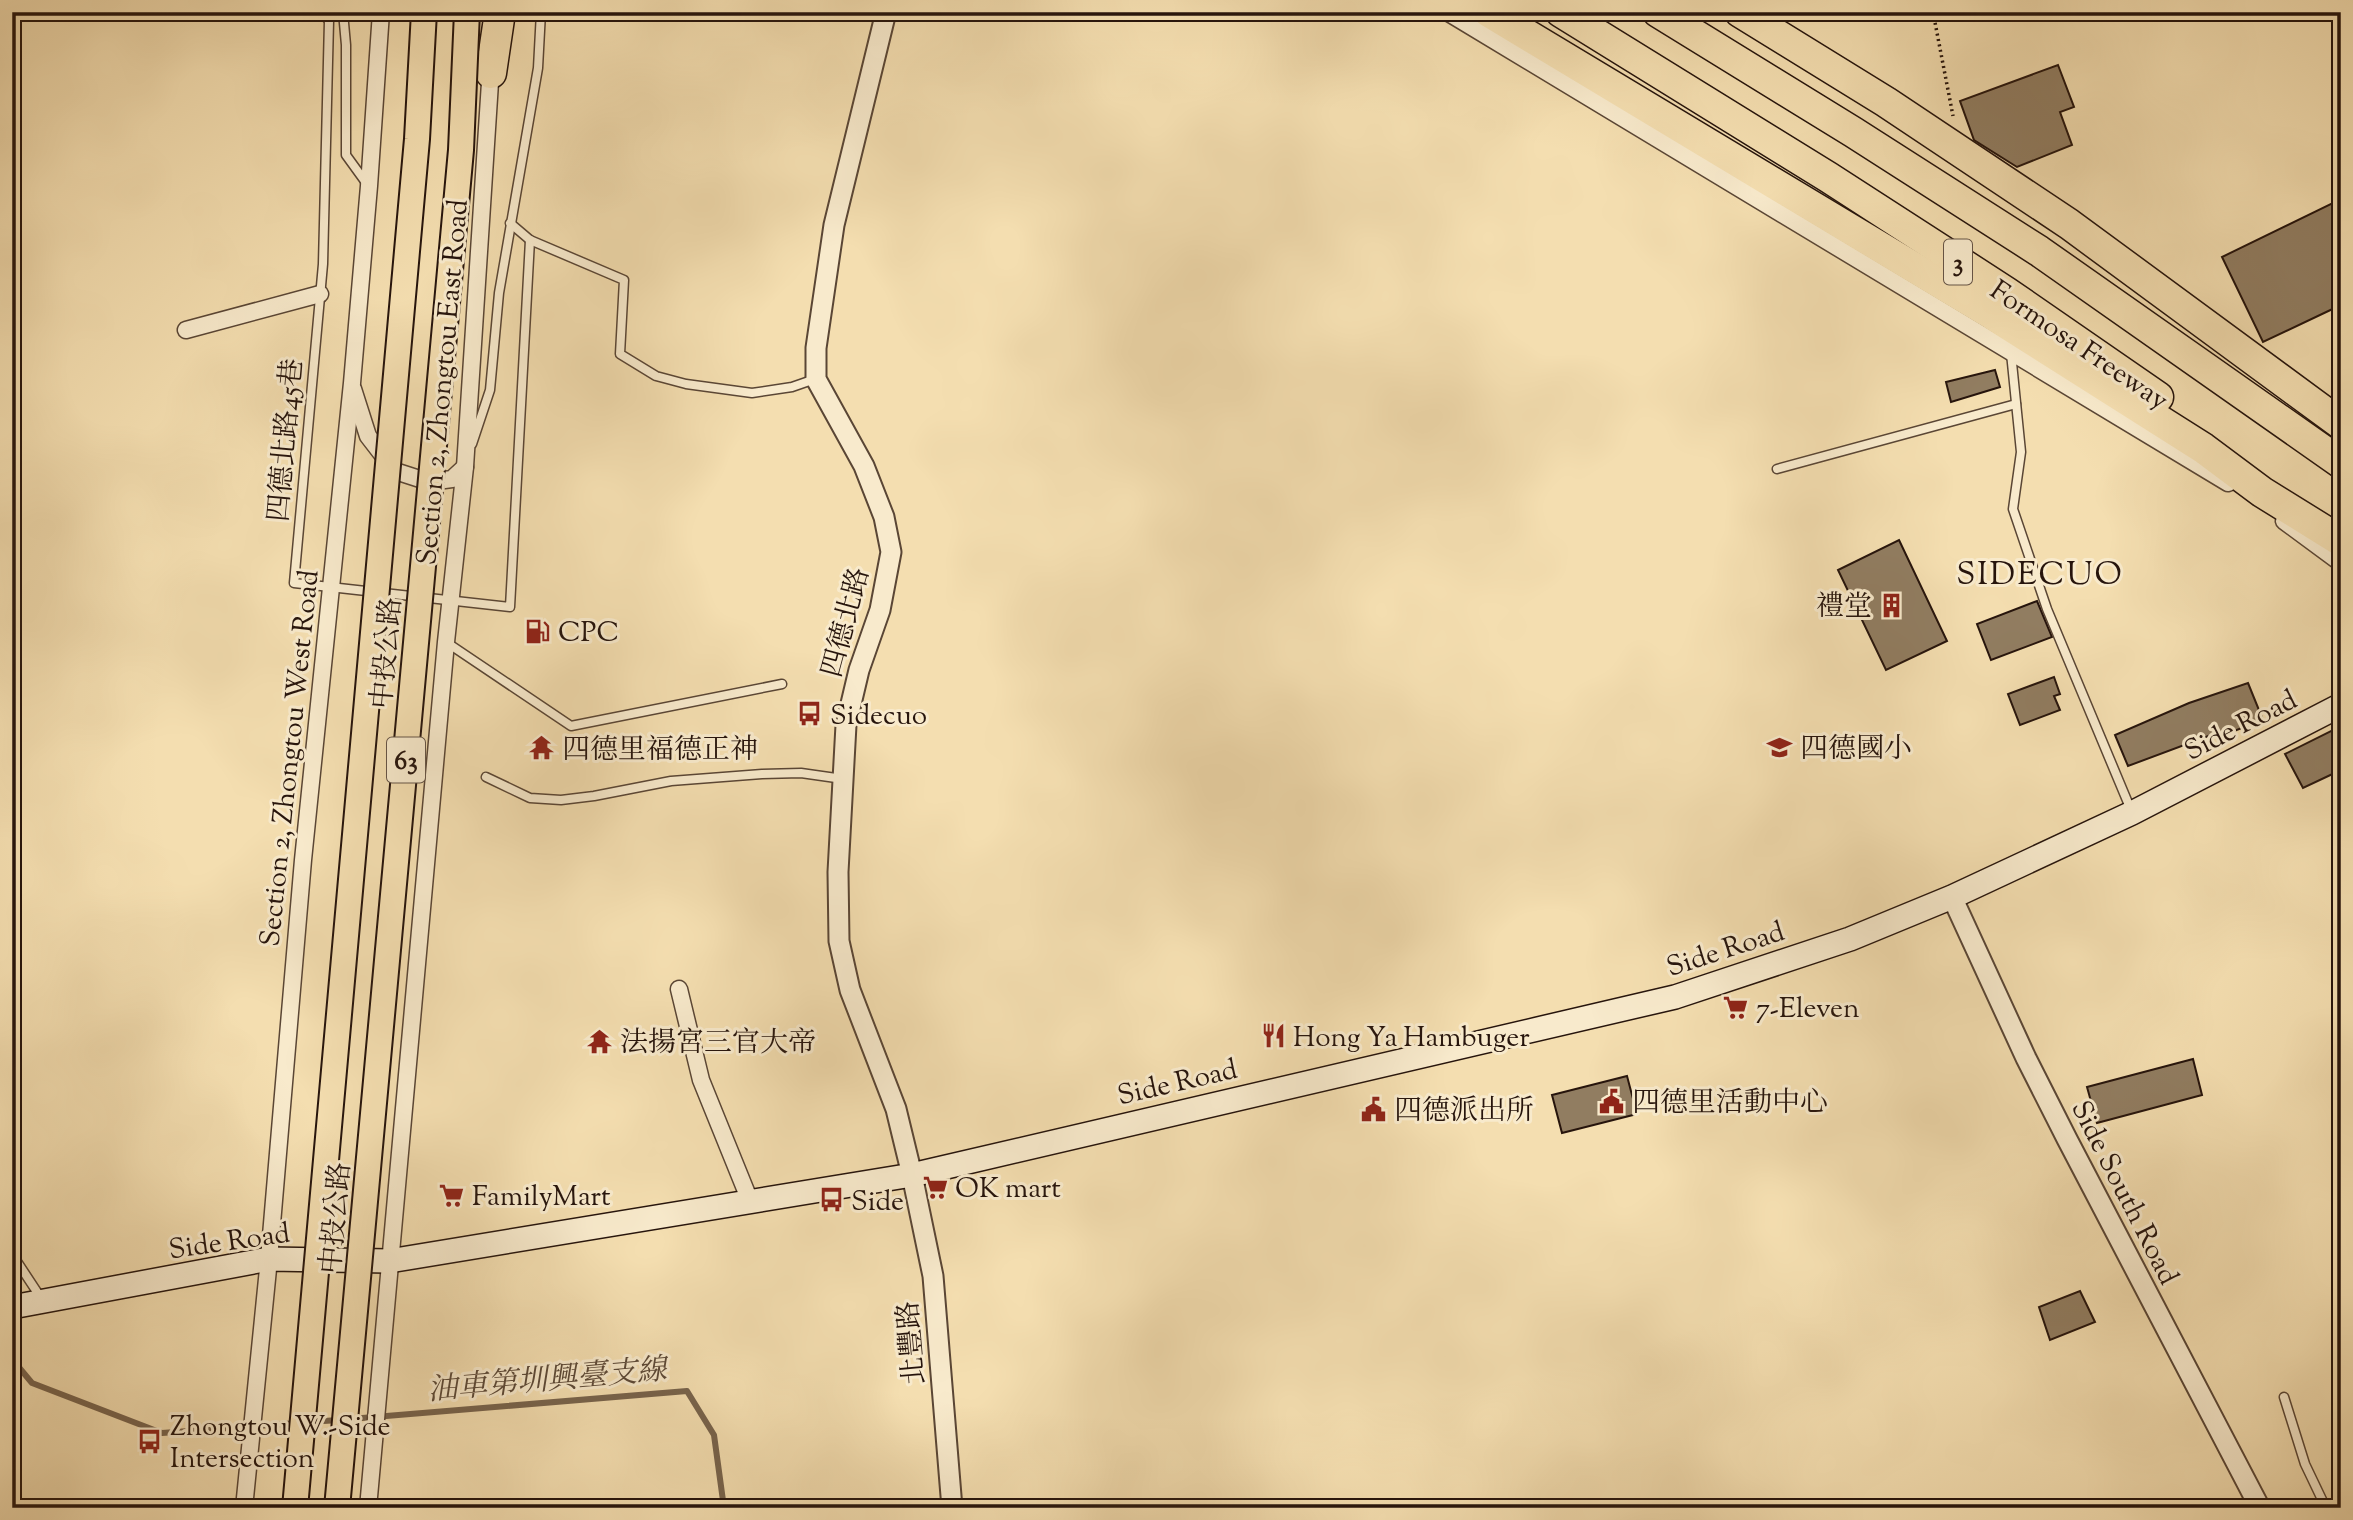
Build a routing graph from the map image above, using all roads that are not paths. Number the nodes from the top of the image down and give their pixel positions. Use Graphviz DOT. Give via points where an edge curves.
graph roads {
  1 [pos="322,12"];
  2 [pos="343,12"];
  3 [pos="381,12"];
  4 [pos="424,12"];
  5 [pos="467,12"];
  6 [pos="490,12"];
  7 [pos="500,12"];
  8 [pos="541,12"];
  9 [pos="886,12"];
  10 [pos="1447,12"];
  11 [pos="1489,12"];
  12 [pos="1561,12"];
  13 [pos="1658,12"];
  14 [pos="1740,12"];
  15 [pos="1759,12"];
  16 [pos="491,73"];
  17 [pos="369,186"];
  18 [pos="510,223"];
  19 [pos="530,240"];
  20 [pos="320,294"];
  21 [pos="186,330"];
  22 [pos="2011,352"];
  23 [pos="816,379"];
  24 [pos="352,383"];
  25 [pos="2016,404"];
  26 [pos="2341,415"];
  27 [pos="2341,424"];
  28 [pos="2341,463"];
  29 [pos="465,467"];
  30 [pos="1777,469"];
  31 [pos="2341,532"];
  32 [pos="2341,541"];
  33 [pos="2341,563"];
  34 [pos="331,589"];
  35 [pos="450,599"];
  36 [pos="446,642"];
  37 [pos="782,684"];
  38 [pos="2341,705"];
  39 [pos="486,777"];
  40 [pos="843,779"];
  41 [pos="2132,813"];
  42 [pos="1952,897"];
  43 [pos="679,989"];
  44 [pos="912,1175"];
  45 [pos="750,1201"];
  46 [pos="12,1254"];
  47 [pos="269,1259"];
  48 [pos="389,1261"];
  49 [pos="43,1301"];
  50 [pos="12,1307"];
  51 [pos="2284,1396"];
  52 [pos="244,1508"];
  53 [pos="295,1508"];
  54 [pos="338,1508"];
  55 [pos="368,1508"];
  56 [pos="952,1508"];
  57 [pos="2260,1508"];
  58 [pos="2326,1508"];
  1 -- 20 [label="lane, 四德北路45巷" via="329,21"];
  2 -- 17 [label="lane" via="346,155"];
  3 -- 17 [label="street, Section 2, Zhongtou West Road"];
  4 -- 53 [label="main road, 中投公路 / 63, bridge" via="417,139"];
  5 -- 54 [label="main road, 中投公路 / 63, bridge" via="461,150"];
  6 -- 16 [label="street, Section 2, Zhongtou East Road"];
  7 -- 16 [label="highway"];
  8 -- 18 [label="lane" via="538,68"];
  9 -- 23 [label="street, 四德北路" via="834,225 816,348"];
  10 -- 22 [label="street"];
  11 -- 32 [label="highway" via="1993,315"];
  12 -- 31 [label="highway, Formosa Freeway / 3" via="1994,285 2214,435"];
  13 -- 28 [label="highway, Formosa Freeway / 3" via="2039,251"];
  14 -- 27 [label="highway" via="2069,224"];
  15 -- 26 [label="street" via="1956,132"];
  16 -- 29 [label="street, Section 2, Zhongtou East Road"];
  17 -- 24 [label="street, Section 2, Zhongtou West Road"];
  18 -- 19 [label="lane"];
  18 -- 29 [label="lane" via="490,390"];
  19 -- 23 [label="lane" via="624,280 620,354 656,376 752,393"];
  19 -- 35 [label="lane, 四德北路45巷" via="510,607"];
  20 -- 21 [label="street"];
  20 -- 34 [label="lane, 四德北路45巷" via="294,583"];
  22 -- 25 [label="lane"];
  22 -- 33 [label="street" via="2249,495"];
  23 -- 40 [label="street, 四德北路" via="864,466 884,517 891,552 880,610 846,725"];
  24 -- 29 [label="street" via="368,436 395,471 429,482 452,479"];
  24 -- 34 [label="street, Section 2, Zhongtou West Road"];
  25 -- 30 [label="lane"];
  25 -- 41 [label="lane" via="2021,452 2013,509 2047,608"];
  29 -- 35 [label="street, Section 2, Zhongtou East Road"];
  34 -- 35 [label="lane, 四德北路45巷"];
  34 -- 47 [label="street, Section 2, Zhongtou West Road"];
  35 -- 36 [label="street, Section 2, Zhongtou East Road"];
  36 -- 37 [label="lane" via="571,726"];
  36 -- 48 [label="street, Section 2, Zhongtou East Road"];
  38 -- 41 [label="main road, Side Road"];
  39 -- 40 [label="lane" via="530,798 561,800 671,781 762,774"];
  40 -- 44 [label="street, 四德北路" via="839,942 850,990 896,1109"];
  41 -- 42 [label="main road, Side Road"];
  42 -- 44 [label="main road, Side Road" via="1850,939 1675,997"];
  42 -- 57 [label="street, Side South Road" via="2049,1104"];
  43 -- 45 [label="street" via="701,1080"];
  44 -- 45 [label="main road, Side Road"];
  44 -- 56 [label="street, 北豐路" via="933,1276"];
  45 -- 48 [label="main road, Side Road"];
  46 -- 49 [label="lane"];
  47 -- 48 [label="main road, Side Road"];
  47 -- 49 [label="main road, Side Road"];
  47 -- 52 [label="street, Section 2, Zhongtou West Road"];
  48 -- 55 [label="street, Section 2, Zhongtou East Road"];
  49 -- 50 [label="main road, Side Road"];
  51 -- 58 [label="lane" via="2305,1464"];
}
